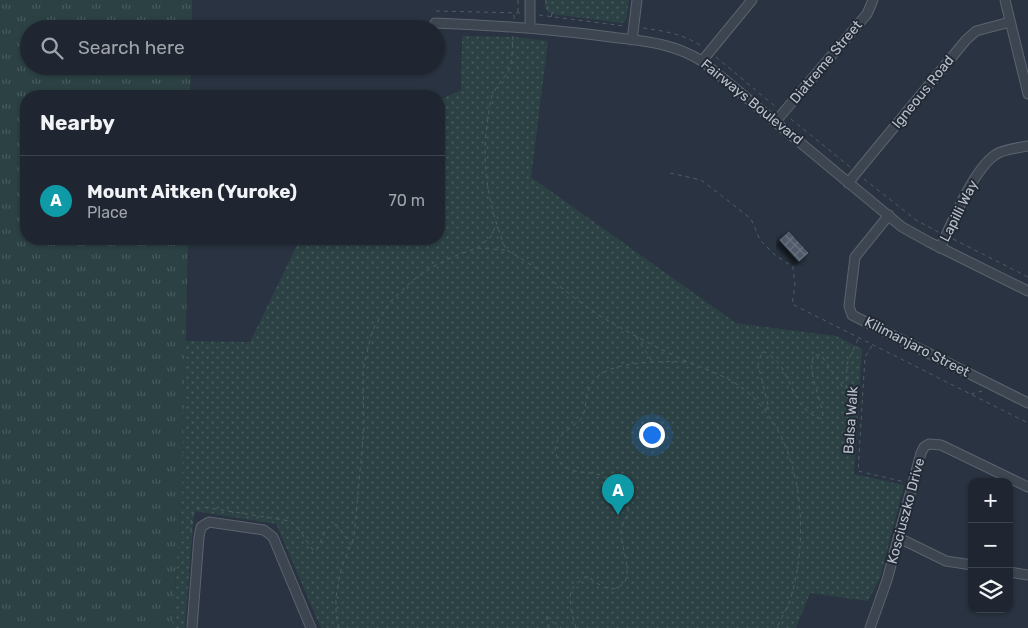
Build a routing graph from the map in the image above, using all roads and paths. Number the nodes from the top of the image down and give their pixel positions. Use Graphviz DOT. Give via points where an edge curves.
graph roads {
  1 [pos="518,0"];
  2 [pos="530,0"];
  3 [pos="546,0"];
  4 [pos="636,0"];
  5 [pos="752,0"];
  6 [pos="873,0"];
  7 [pos="1005,0"];
  8 [pos="436,11"];
  9 [pos="518,12"];
  10 [pos="530,14"];
  11 [pos="551,17"];
  12 [pos="1010,22"];
  13 [pos="445,23"];
  14 [pos="530,27"];
  15 [pos="512,38"];
  16 [pos="632,40"];
  17 [pos="702,61"];
  18 [pos="1028,94"];
  19 [pos="776,121"];
  20 [pos="1028,146"];
  21 [pos="670,173"];
  22 [pos="848,183"];
  23 [pos="888,215"];
  24 [pos="496,225"];
  25 [pos="477,248"];
  26 [pos="940,248"];
  27 [pos="506,250"];
  28 [pos="1028,291"];
  29 [pos="634,336"];
  30 [pos="858,338"];
  31 [pos="872,345"];
  32 [pos="652,361"];
  33 [pos="690,363"];
  34 [pos="1028,403"];
  35 [pos="764,409"];
  36 [pos="1028,423"];
  37 [pos="913,483"];
  38 [pos="1028,487"];
  39 [pos="190,534"];
  40 [pos="899,538"];
  41 [pos="352,545"];
  42 [pos="968,564"];
  43 [pos="1013,573"];
  44 [pos="1028,576"];
  45 [pos="192,628"];
  46 [pos="311,628"];
  47 [pos="339,628"];
  48 [pos="549,628"];
  49 [pos="561,628"];
  50 [pos="576,628"];
  51 [pos="777,628"];
  52 [pos="870,628"];
  1 -- 9 [label="path"];
  2 -- 10 [label="street"];
  3 -- 11 [label="path"];
  4 -- 16 [label="street"];
  5 -- 17 [label="street"];
  6 -- 19 [label="street, Diatreme Street" via="866,14"];
  7 -- 12 [label="street"];
  8 -- 9 [label="path"];
  9 -- 10 [label="path"];
  10 -- 14 [label="street"];
  12 -- 18 [label="street"];
  12 -- 22 [label="street, Igneous Road" via="976,31 966,40"];
  13 -- 14 [label="street, Fairways Boulevard"];
  14 -- 16 [label="street, Fairways Boulevard"];
  15 -- 24 [label="path" via="510,68 492,97 486,131 484,156"];
  16 -- 17 [label="street, Fairways Boulevard" via="670,46"];
  17 -- 19 [label="street, Fairways Boulevard"];
  19 -- 22 [label="street, Fairways Boulevard"];
  20 -- 26 [label="street, Lapilli Way" via="1001,152 992,158 970,185"];
  21 -- 30 [label="path" via="701,180 751,219 760,240 792,267 795,285 792,304"];
  22 -- 23 [label="street, Fairways Boulevard"];
  23 -- 26 [label="street, Fairways Boulevard" via="911,233"];
  23 -- 34 [label="street, Kilimanjaro Street" via="855,257 849,306 852,315"];
  24 -- 25 [label="path" via="490,238"];
  24 -- 27 [label="path"];
  25 -- 27 [label="path"];
  25 -- 41 [label="path" via="423,272 390,302 372,331 362,370 364,428"];
  26 -- 28 [label="street, Fairways Boulevard"];
  27 -- 29 [label="path" via="522,258 584,306"];
  29 -- 32 [label="path"];
  29 -- 33 [label="path"];
  30 -- 31 [label="path"];
  30 -- 35 [label="path" via="847,364 844,389 821,355 814,355 812,359 812,373 823,409 822,419 803,407 782,366 762,352 758,364 769,409"];
  31 -- 36 [label="path"];
  31 -- 37 [label="path, Balsa Walk" via="865,357 858,471"];
  32 -- 33 [label="path"];
  32 -- 50 [label="path" via="620,367 598,376 588,391 582,416 563,433 556,445 557,458 565,468 608,479 620,491 628,508 620,530 628,569 625,582 617,589 602,586 587,576 577,583 570,591"];
  33 -- 35 [label="path" via="728,379"];
  35 -- 51 [label="path" via="790,457 799,512 794,584"];
  37 -- 38 [label="street, Kosciuszko Drive" via="924,447 935,443"];
  37 -- 40 [label="street, Kosciuszko Drive"];
  39 -- 41 [label="path" via="192,515 203,508 290,522 313,550 316,550 326,529 337,525"];
  40 -- 42 [label="street" via="946,560"];
  40 -- 52 [label="street, Kosciuszko Drive"];
  41 -- 47 [label="path" via="337,582 335,604"];
  43 -- 44 [label="street"];
  45 -- 46 [label="street" via="199,537 201,527 209,522 264,530 273,537"];
  48 -- 49 [label="path" via="546,615"];
}
